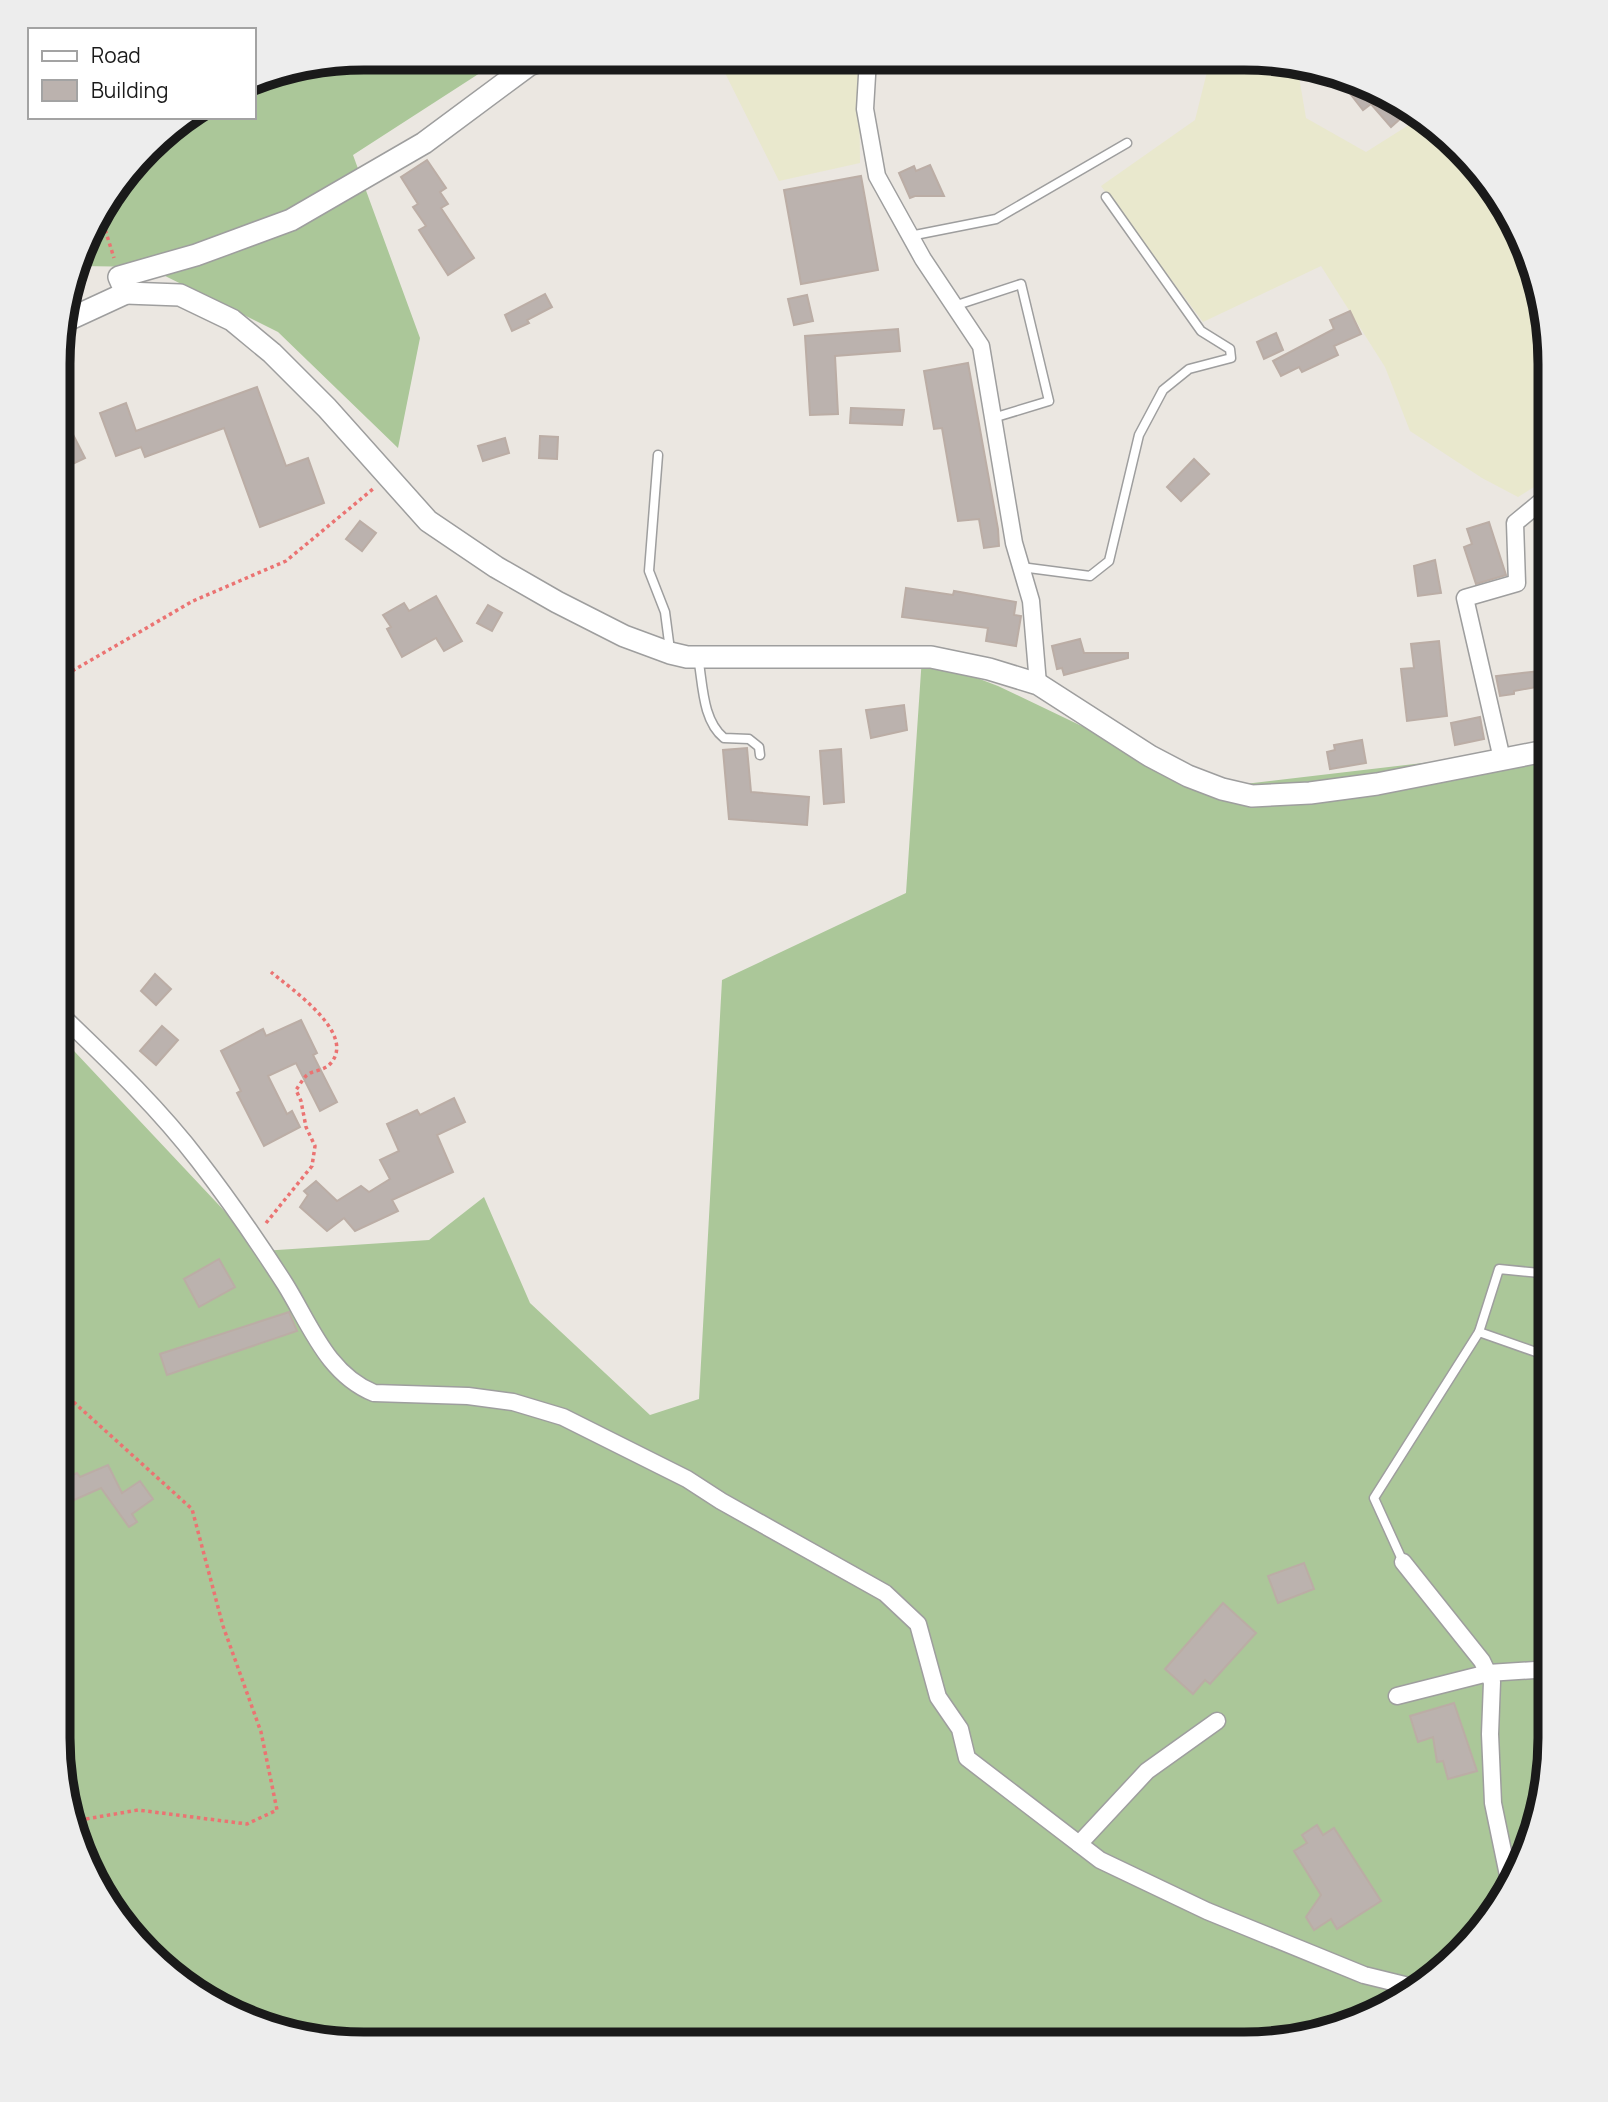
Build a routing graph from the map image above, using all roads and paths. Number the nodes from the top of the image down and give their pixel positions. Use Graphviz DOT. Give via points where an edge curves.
graph roads {
  1 [pos="522,70"];
  2 [pos="868,70"];
  3 [pos="1127,143"];
  4 [pos="1106,197"];
  5 [pos="104,226"];
  6 [pos="910,236"];
  7 [pos="122,285"];
  8 [pos="954,306"];
  9 [pos="75,314"];
  10 [pos="993,418"];
  11 [pos="658,454"];
  12 [pos="388,476"];
  13 [pos="1538,504"];
  14 [pos="1021,567"];
  15 [pos="670,653"];
  16 [pos="698,656"];
  17 [pos="70,672"];
  18 [pos="1038,684"];
  19 [pos="1538,752"];
  20 [pos="760,755"];
  21 [pos="1503,759"];
  22 [pos="271,972"];
  23 [pos="70,1023"];
  24 [pos="253,1238"];
  25 [pos="1538,1273"];
  26 [pos="1479,1332"];
  27 [pos="1538,1353"];
  28 [pos="70,1399"];
  29 [pos="1404,1564"];
  30 [pos="1538,1670"];
  31 [pos="1488,1674"];
  32 [pos="1397,1696"];
  33 [pos="1217,1721"];
  34 [pos="82,1820"];
  35 [pos="1079,1844"];
  36 [pos="1507,1870"];
  37 [pos="1405,1985"];
  1 -- 7 [label="street" via="424,143 292,220"];
  2 -- 6 [label="street" via="865,109 877,176"];
  3 -- 6 [label="lane" via="996,219"];
  4 -- 14 [label="lane" via="1201,331 1230,349 1231,358 1189,369 1163,390 1139,435 1110,561 1090,576"];
  5 -- 7 [label="path"];
  6 -- 8 [label="street"];
  7 -- 9 [label="street"];
  7 -- 12 [label="street" via="180,295 232,320 272,353"];
  8 -- 10 [label="street" via="981,346"];
  8 -- 10 [label="lane" via="1021,284 1049,401"];
  10 -- 14 [label="street"];
  11 -- 15 [label="lane" via="649,571 665,612"];
  12 -- 15 [label="street" via="428,521 496,568 624,636"];
  12 -- 17 [label="path" via="286,561 193,601"];
  13 -- 21 [label="street" via="1516,523 1517,583 1465,598"];
  14 -- 18 [label="street" via="1031,601"];
  15 -- 16 [label="street"];
  16 -- 18 [label="street" via="932,657"];
  16 -- 20 [label="lane" via="714,730 724,738 748,739 759,747"];
  18 -- 21 [label="street" via="1188,776 1252,796 1377,784"];
  19 -- 21 [label="street"];
  22 -- 24 [label="path" via="313,1007 334,1032 335,1056 328,1067 306,1075 296,1090 316,1146 312,1166"];
  23 -- 24 [label="street" via="140,1090 199,1161"];
  24 -- 35 [label="street" via="325,1355 360,1387 374,1393 513,1402 563,1417 687,1479 885,1593 918,1624 938,1697 960,1729 967,1758"];
  25 -- 26 [label="lane" via="1499,1269"];
  26 -- 27 [label="lane"];
  26 -- 29 [label="lane" via="1374,1498"];
  28 -- 34 [label="path" via="192,1508 223,1626 261,1732 277,1811 247,1824 138,1810"];
  29 -- 31 [label="street"];
  30 -- 31 [label="street"];
  31 -- 32 [label="street"];
  31 -- 36 [label="street" via="1492,1682 1493,1803"];
  33 -- 35 [label="street" via="1147,1772"];
  35 -- 37 [label="street" via="1100,1860 1207,1912 1364,1975"];
}
